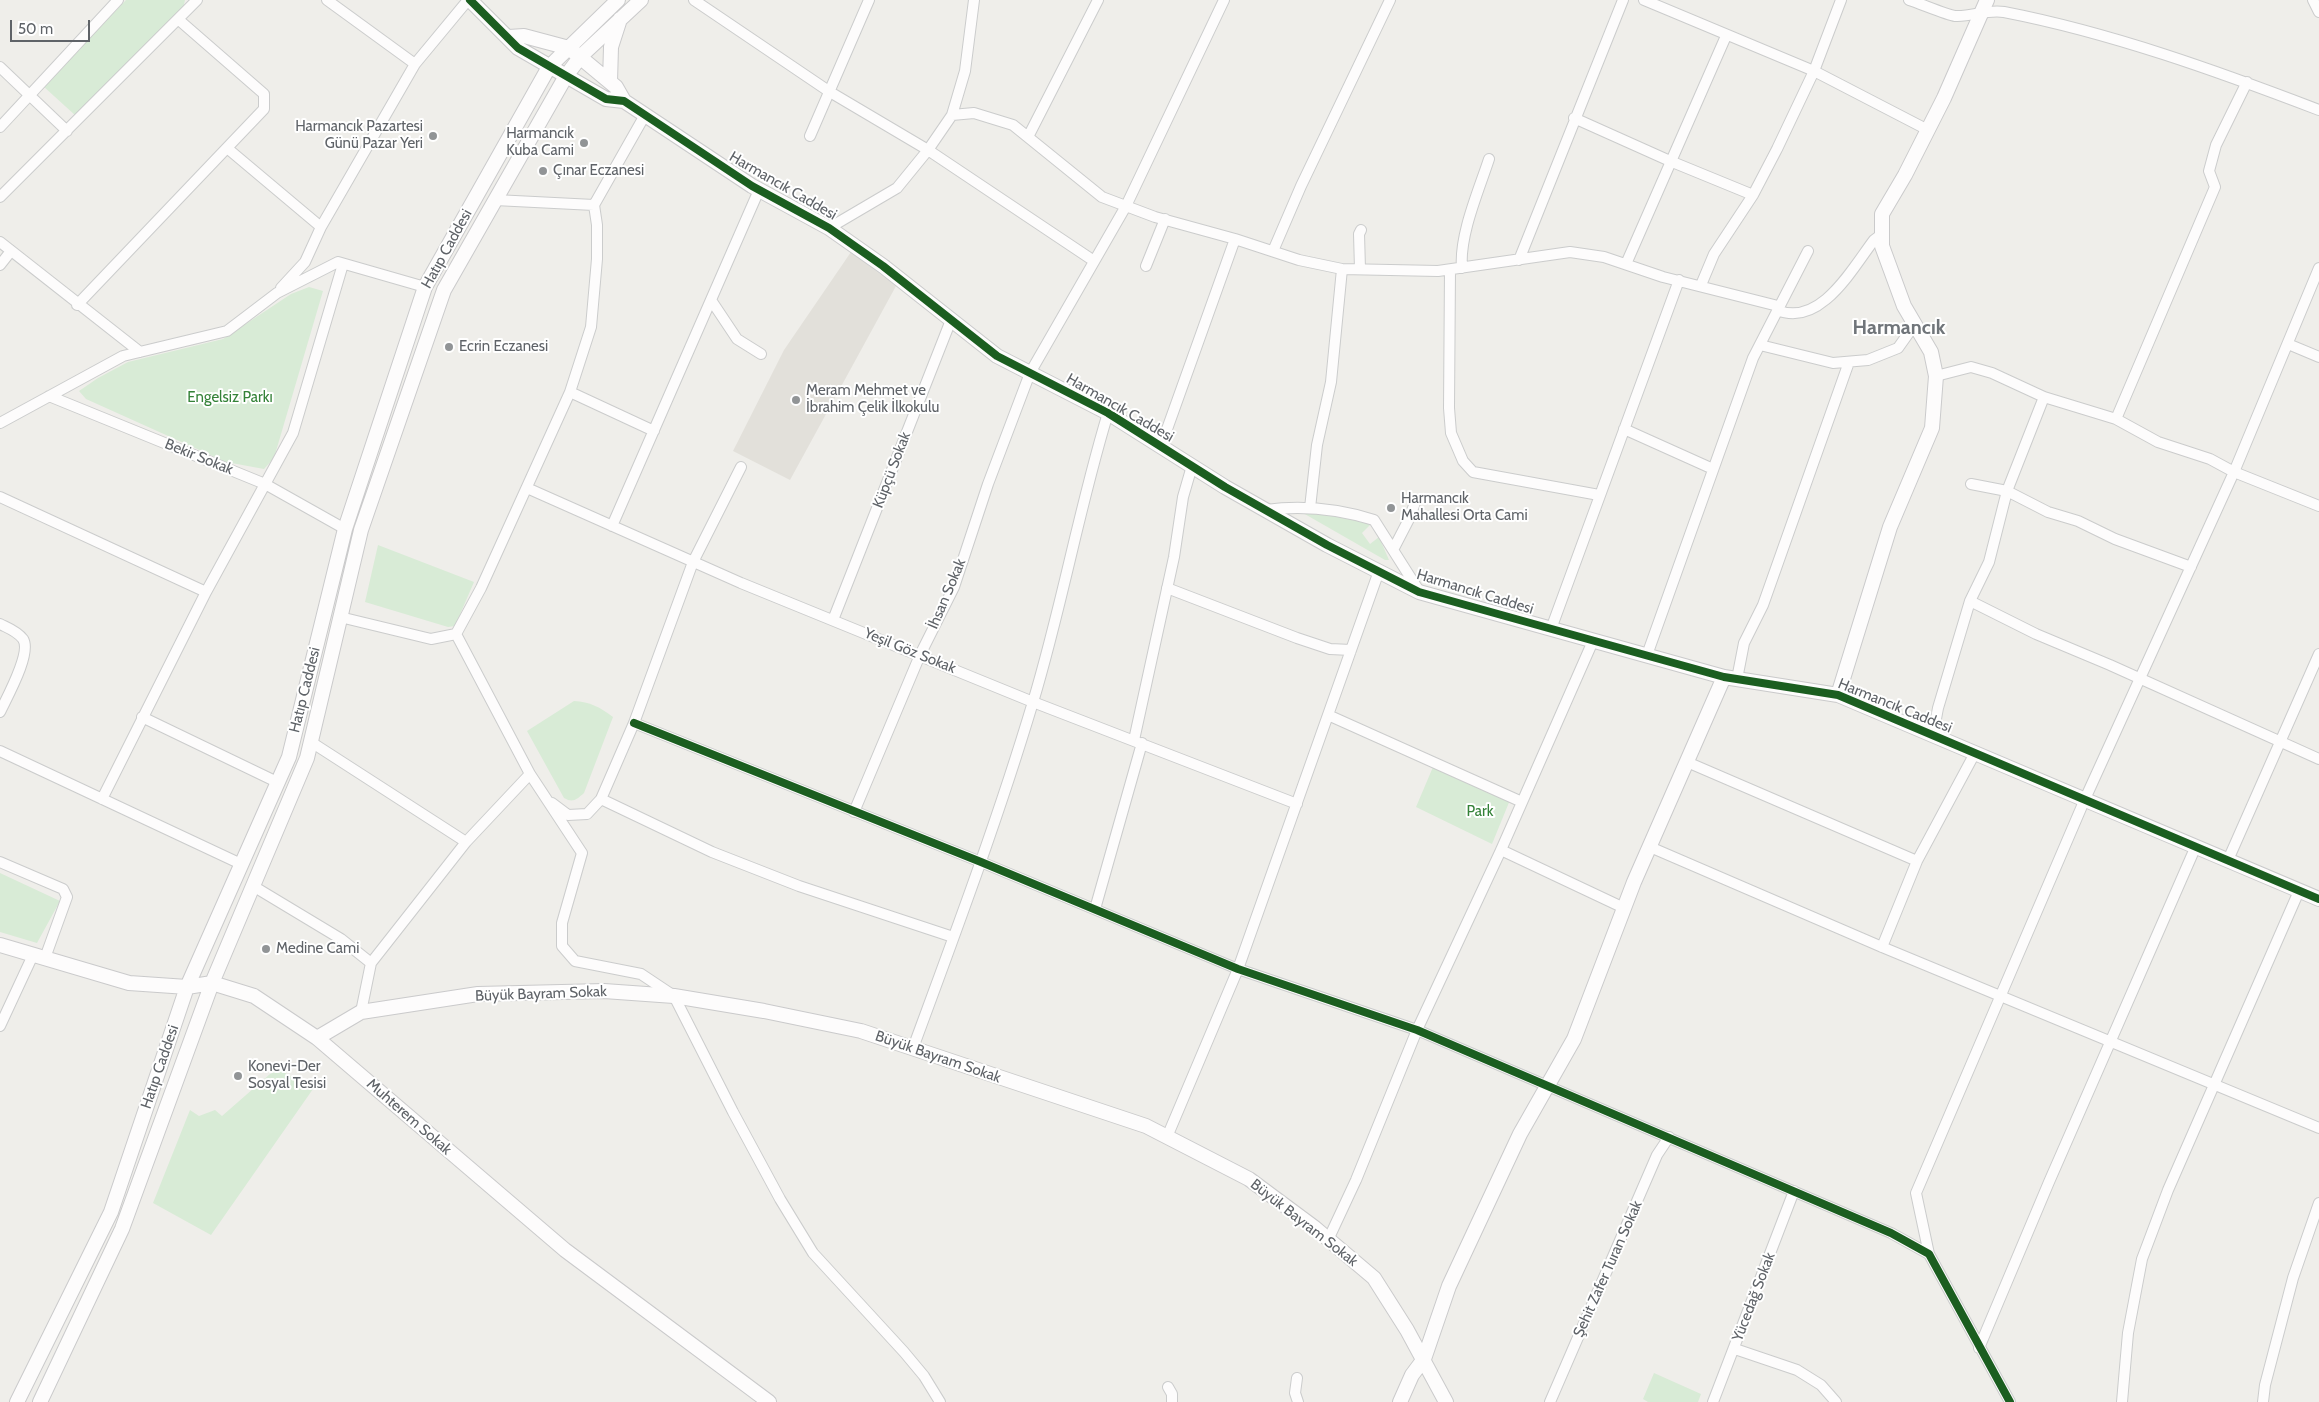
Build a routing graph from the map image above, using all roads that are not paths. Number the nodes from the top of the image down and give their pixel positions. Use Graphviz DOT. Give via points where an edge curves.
graph roads {
  1 [pos="118,0"];
  2 [pos="327,0"];
  3 [pos="469,0"];
  4 [pos="618,0"];
  5 [pos="641,0"];
  6 [pos="694,0"];
  7 [pos="869,0"];
  8 [pos="974,0"];
  9 [pos="1098,0"];
  10 [pos="1224,0"];
  11 [pos="1390,0"];
  12 [pos="1623,0"];
  13 [pos="1644,0"];
  14 [pos="1841,0"];
  15 [pos="1909,0"];
  16 [pos="2313,0"];
  17 [pos="193,1"];
  18 [pos="1985,6"];
  19 [pos="2319,12"];
  20 [pos="621,18"];
  21 [pos="178,20"];
  22 [pos="1726,36"];
  23 [pos="509,37"];
  24 [pos="569,48"];
  25 [pos="581,56"];
  26 [pos="415,64"];
  27 [pos="0,67"];
  28 [pos="549,67"];
  29 [pos="1814,71"];
  30 [pos="566,76"];
  31 [pos="610,82"];
  32 [pos="2247,82"];
  33 [pos="830,92"];
  34 [pos="30,95"];
  35 [pos="624,101"];
  36 [pos="2319,110"];
  37 [pos="646,115"];
  38 [pos="952,115"];
  39 [pos="1574,118"];
  40 [pos="0,127"];
  41 [pos="1928,130"];
  42 [pos="67,131"];
  43 [pos="810,136"];
  44 [pos="1028,137"];
  45 [pos="226,148"];
  46 [pos="928,150"];
  47 [pos="1489,159"];
  48 [pos="1670,161"];
  49 [pos="759,190"];
  50 [pos="1753,195"];
  51 [pos="0,197"];
  52 [pos="495,200"];
  53 [pos="594,205"];
  54 [pos="1126,206"];
  55 [pos="1165,219"];
  56 [pos="321,227"];
  57 [pos="829,228"];
  58 [pos="1361,230"];
  59 [pos="1882,234"];
  60 [pos="1235,238"];
  61 [pos="0,242"];
  62 [pos="11,251"];
  63 [pos="1273,251"];
  64 [pos="1808,251"];
  65 [pos="1519,260"];
  66 [pos="1094,262"];
  67 [pos="343,264"];
  68 [pos="1626,264"];
  69 [pos="0,265"];
  70 [pos="1146,266"];
  71 [pos="1462,268"];
  72 [pos="2319,268"];
  73 [pos="1342,269"];
  74 [pos="1360,269"];
  75 [pos="1450,270"];
  76 [pos="1679,280"];
  77 [pos="1701,285"];
  78 [pos="425,287"];
  79 [pos="277,293"];
  80 [pos="711,300"];
  81 [pos="77,304"];
  82 [pos="1777,308"];
  83 [pos="951,320"];
  84 [pos="1915,324"];
  85 [pos="2288,344"];
  86 [pos="1760,345"];
  87 [pos="140,352"];
  88 [pos="761,354"];
  89 [pos="2319,357"];
  90 [pos="1849,362"];
  91 [pos="1030,373"];
  92 [pos="1936,376"];
  93 [pos="570,392"];
  94 [pos="49,396"];
  95 [pos="2044,397"];
  96 [pos="1108,412"];
  97 [pos="2116,420"];
  98 [pos="0,423"];
  99 [pos="1624,430"];
  100 [pos="654,431"];
  101 [pos="1161,446"];
  102 [pos="1192,466"];
  103 [pos="741,467"];
  104 [pos="1713,469"];
  105 [pos="2234,472"];
  106 [pos="266,484"];
  107 [pos="1971,484"];
  108 [pos="526,488"];
  109 [pos="2007,491"];
  110 [pos="1599,495"];
  111 [pos="0,497"];
  112 [pos="1416,500"];
  113 [pos="2319,506"];
  114 [pos="1310,508"];
  115 [pos="1266,510"];
  116 [pos="612,526"];
  117 [pos="344,528"];
  118 [pos="1394,548"];
  119 [pos="693,562"];
  120 [pos="2191,567"];
  121 [pos="1379,571"];
  122 [pos="1168,588"];
  123 [pos="206,592"];
  124 [pos="1420,592"];
  125 [pos="1970,601"];
  126 [pos="340,617"];
  127 [pos="833,620"];
  128 [pos="0,624"];
  129 [pos="1551,629"];
  130 [pos="456,634"];
  131 [pos="1593,641"];
  132 [pos="1351,650"];
  133 [pos="2319,654"];
  134 [pos="920,655"];
  135 [pos="1647,655"];
  136 [pos="1730,678"];
  137 [pos="2140,678"];
  138 [pos="1838,695"];
  139 [pos="1033,702"];
  140 [pos="0,712"];
  141 [pos="1328,715"];
  142 [pos="142,717"];
  143 [pos="634,723"];
  144 [pos="1933,735"];
  145 [pos="311,742"];
  146 [pos="1138,742"];
  147 [pos="2281,742"];
  148 [pos="0,751"];
  149 [pos="1976,753"];
  150 [pos="2319,759"];
  151 [pos="1687,762"];
  152 [pos="530,774"];
  153 [pos="277,782"];
  154 [pos="102,798"];
  155 [pos="2085,798"];
  156 [pos="601,799"];
  157 [pos="547,800"];
  158 [pos="1522,802"];
  159 [pos="1296,804"];
  160 [pos="854,812"];
  161 [pos="466,842"];
  162 [pos="2196,846"];
  163 [pos="1650,847"];
  164 [pos="1501,850"];
  165 [pos="2228,860"];
  166 [pos="1917,861"];
  167 [pos="0,862"];
  168 [pos="981,862"];
  169 [pos="241,864"];
  170 [pos="253,886"];
  171 [pos="2299,891"];
  172 [pos="2319,899"];
  173 [pos="1624,908"];
  174 [pos="1095,909"];
  175 [pos="953,937"];
  176 [pos="0,945"];
  177 [pos="1882,947"];
  178 [pos="39,956"];
  179 [pos="371,963"];
  180 [pos="1238,969"];
  181 [pos="212,983"];
  182 [pos="187,987"];
  183 [pos="674,996"];
  184 [pos="2001,997"];
  185 [pos="361,1012"];
  186 [pos="0,1026"];
  187 [pos="1417,1030"];
  188 [pos="317,1038"];
  189 [pos="2111,1041"];
  190 [pos="913,1048"];
  191 [pos="2214,1084"];
  192 [pos="1548,1086"];
  193 [pos="2319,1128"];
  194 [pos="1168,1137"];
  195 [pos="1670,1137"];
  196 [pos="1794,1191"];
  197 [pos="2319,1203"];
  198 [pos="1328,1240"];
  199 [pos="1929,1254"];
  200 [pos="1979,1348"];
  201 [pos="1734,1349"];
  202 [pos="1424,1359"];
  203 [pos="1297,1378"];
  204 [pos="1168,1387"];
  205 [pos="17,1402"];
  206 [pos="40,1402"];
  207 [pos="769,1402"];
  208 [pos="940,1402"];
  209 [pos="1172,1402"];
  210 [pos="1298,1402"];
  211 [pos="1400,1402"];
  212 [pos="1446,1402"];
  213 [pos="1550,1402"];
  214 [pos="1713,1402"];
  215 [pos="1836,1402"];
  216 [pos="2010,1402"];
  217 [pos="2122,1402"];
  218 [pos="2263,1402"];
  1 -- 34 [label="street"];
  2 -- 26 [label="street"];
  3 -- 23 [label="street"];
  3 -- 26 [label="street"];
  4 -- 24 [label="street, Hatıp Caddesi"];
  5 -- 20 [label="street, Hatıp Caddesi"];
  6 -- 33 [label="street"];
  7 -- 33 [label="street"];
  8 -- 38 [label="street" via="965,70"];
  9 -- 44 [label="street"];
  10 -- 54 [label="street, İhsan Sokak"];
  11 -- 63 [label="street"];
  12 -- 39 [label="street"];
  13 -- 22 [label="street"];
  14 -- 29 [label="street"];
  15 -- 18 [label="street" via="1955,16"];
  16 -- 19 [label="street"];
  17 -- 21 [label="street"];
  18 -- 32 [label="street" via="2208,67"];
  18 -- 41 [label="street"];
  20 -- 25 [label="street, Hatıp Caddesi"];
  20 -- 31 [label="street" via="610,52"];
  21 -- 42 [label="street"];
  21 -- 45 [label="street" via="264,94 264,109"];
  22 -- 29 [label="street"];
  22 -- 48 [label="street"];
  23 -- 24 [label="street" via="524,36"];
  23 -- 28 [label="street" via="518,48"];
  24 -- 25 [label="street"];
  24 -- 28 [label="street, Hatıp Caddesi"];
  25 -- 30 [label="street, Hatıp Caddesi"];
  25 -- 31 [label="street"];
  26 -- 56 [label="street"];
  27 -- 34 [label="street"];
  28 -- 30 [label="street"];
  28 -- 78 [label="street, Hatıp Caddesi"];
  29 -- 41 [label="street"];
  29 -- 50 [label="street"];
  30 -- 35 [label="street" via="606,99"];
  30 -- 52 [label="street, Hatıp Caddesi"];
  31 -- 35 [label="street"];
  32 -- 36 [label="street"];
  32 -- 97 [label="street" via="2216,145 2209,171 2215,187"];
  33 -- 43 [label="street"];
  33 -- 46 [label="street"];
  34 -- 40 [label="street"];
  34 -- 42 [label="street"];
  35 -- 37 [label="street, Harmancık Caddesi"];
  37 -- 49 [label="street, Harmancık Caddesi"];
  37 -- 53 [label="street"];
  38 -- 44 [label="street" via="974,113 1012,125"];
  38 -- 46 [label="street"];
  39 -- 48 [label="street"];
  39 -- 65 [label="street"];
  41 -- 59 [label="street" via="1882,214"];
  42 -- 51 [label="street"];
  44 -- 54 [label="street" via="1102,197"];
  45 -- 56 [label="street"];
  45 -- 81 [label="street"];
  46 -- 57 [label="street" via="897,188"];
  46 -- 66 [label="street"];
  47 -- 71 [label="street" via="1465,238"];
  48 -- 50 [label="street"];
  48 -- 68 [label="street"];
  49 -- 57 [label="street, Harmancık Caddesi"];
  49 -- 80 [label="street"];
  50 -- 77 [label="street" via="1714,254"];
  52 -- 53 [label="street"];
  52 -- 126 [label="street, Hatıp Caddesi" via="444,290 361,530"];
  53 -- 93 [label="street" via="597,259 591,327"];
  54 -- 55 [label="street"];
  54 -- 66 [label="street, İhsan Sokak"];
  55 -- 60 [label="street"];
  55 -- 70 [label="street"];
  56 -- 79 [label="street" via="305,262"];
  57 -- 83 [label="street, Harmancık Caddesi"];
  58 -- 74 [label="street"];
  59 -- 82 [label="street" via="1826,302 1788,315"];
  59 -- 84 [label="street" via="1882,246 1904,306"];
  60 -- 63 [label="street"];
  60 -- 101 [label="street"];
  61 -- 62 [label="street"];
  62 -- 69 [label="street"];
  62 -- 81 [label="street"];
  63 -- 73 [label="street"];
  64 -- 82 [label="street"];
  65 -- 68 [label="street" via="1570,252"];
  65 -- 71 [label="street"];
  66 -- 91 [label="street, İhsan Sokak"];
  67 -- 78 [label="street"];
  67 -- 79 [label="street" via="338,262"];
  67 -- 106 [label="street" via="293,433"];
  68 -- 76 [label="street"];
  71 -- 75 [label="street"];
  72 -- 85 [label="street"];
  73 -- 74 [label="street"];
  73 -- 114 [label="street" via="1331,382 1317,445"];
  74 -- 75 [label="street"];
  75 -- 110 [label="street" via="1449,408 1451,433 1463,461 1473,472"];
  76 -- 77 [label="street"];
  76 -- 99 [label="street"];
  77 -- 82 [label="street"];
  78 -- 117 [label="street, Hatıp Caddesi"];
  79 -- 87 [label="street" via="226,331"];
  80 -- 88 [label="street" via="737,340"];
  80 -- 100 [label="street"];
  81 -- 87 [label="street"];
  82 -- 86 [label="street"];
  83 -- 91 [label="street, Harmancık Caddesi" via="997,356"];
  83 -- 127 [label="street, Küpçü Sokak"];
  84 -- 90 [label="street" via="1898,348 1868,360"];
  84 -- 92 [label="street" via="1931,352"];
  85 -- 89 [label="street"];
  85 -- 105 [label="street"];
  86 -- 90 [label="street" via="1833,363"];
  86 -- 104 [label="street"];
  87 -- 94 [label="street" via="123,356"];
  90 -- 136 [label="street" via="1763,605"];
  91 -- 96 [label="street, Harmancık Caddesi"];
  91 -- 134 [label="street, İhsan Sokak" via="954,587"];
  92 -- 95 [label="street" via="1971,367"];
  92 -- 138 [label="street" via="1932,428 1890,527"];
  93 -- 100 [label="street"];
  93 -- 108 [label="street"];
  94 -- 98 [label="street"];
  94 -- 106 [label="street, Bekir Sokak"];
  95 -- 97 [label="street"];
  95 -- 109 [label="street"];
  96 -- 101 [label="street, Harmancık Caddesi"];
  96 -- 139 [label="street" via="1088,476"];
  97 -- 105 [label="street" via="2158,442 2210,459"];
  99 -- 104 [label="street"];
  99 -- 110 [label="street"];
  100 -- 116 [label="street"];
  101 -- 102 [label="street, Harmancık Caddesi"];
  102 -- 115 [label="street, Harmancık Caddesi"];
  102 -- 122 [label="street" via="1183,497"];
  103 -- 119 [label="street"];
  104 -- 135 [label="street"];
  105 -- 113 [label="street"];
  105 -- 120 [label="street"];
  106 -- 117 [label="street, Bekir Sokak"];
  106 -- 123 [label="street"];
  107 -- 109 [label="street"];
  108 -- 116 [label="street, Yeşil Göz Sokak"];
  108 -- 130 [label="street" via="481,588"];
  109 -- 120 [label="street" via="2048,512"];
  109 -- 125 [label="street" via="1989,562"];
  110 -- 129 [label="street"];
  111 -- 123 [label="street"];
  112 -- 118 [label="street"];
  114 -- 115 [label="street"];
  114 -- 118 [label="street" via="1345,511 1374,520"];
  115 -- 121 [label="street, Harmancık Caddesi"];
  116 -- 119 [label="street, Yeşil Göz Sokak"];
  117 -- 153 [label="street, Hatıp Caddesi" via="288,757"];
  118 -- 124 [label="street"];
  119 -- 127 [label="street, Yeşil Göz Sokak"];
  119 -- 143 [label="street"];
  120 -- 137 [label="street"];
  121 -- 124 [label="street, Harmancık Caddesi"];
  121 -- 132 [label="street"];
  122 -- 132 [label="street" via="1297,638 1330,649"];
  122 -- 146 [label="street"];
  123 -- 142 [label="street"];
  124 -- 129 [label="street, Harmancık Caddesi"];
  125 -- 137 [label="street" via="2036,634"];
  125 -- 144 [label="street"];
  126 -- 130 [label="street" via="431,639"];
  126 -- 145 [label="street, Hatıp Caddesi"];
  127 -- 134 [label="street, Yeşil Göz Sokak"];
  128 -- 140 [label="street" via="13,630 24,641 25,655"];
  129 -- 131 [label="street, Harmancık Caddesi"];
  130 -- 152 [label="street"];
  131 -- 135 [label="street, Harmancık Caddesi"];
  131 -- 158 [label="street"];
  132 -- 141 [label="street"];
  133 -- 147 [label="street"];
  134 -- 139 [label="street, Yeşil Göz Sokak"];
  134 -- 160 [label="street, İhsan Sokak"];
  135 -- 136 [label="street, Harmancık Caddesi"];
  136 -- 138 [label="street, Harmancık Caddesi"];
  136 -- 151 [label="street"];
  137 -- 147 [label="street"];
  137 -- 155 [label="street"];
  138 -- 144 [label="street, Harmancık Caddesi"];
  139 -- 146 [label="street, Yeşil Göz Sokak"];
  139 -- 168 [label="street"];
  141 -- 158 [label="street"];
  141 -- 159 [label="street"];
  142 -- 153 [label="street"];
  142 -- 154 [label="street"];
  143 -- 156 [label="street"];
  143 -- 160 [label="street"];
  144 -- 149 [label="street, Harmancık Caddesi"];
  145 -- 161 [label="street"];
  145 -- 170 [label="street, Hatıp Caddesi"];
  146 -- 159 [label="street, Yeşil Göz Sokak"];
  146 -- 174 [label="street"];
  147 -- 150 [label="street"];
  147 -- 165 [label="street"];
  148 -- 154 [label="street"];
  149 -- 155 [label="street, Harmancık Caddesi"];
  149 -- 166 [label="street"];
  151 -- 163 [label="street"];
  151 -- 166 [label="street"];
  152 -- 157 [label="street"];
  152 -- 161 [label="street"];
  153 -- 169 [label="street, Hatıp Caddesi"];
  154 -- 169 [label="street"];
  155 -- 162 [label="street, Harmancık Caddesi"];
  155 -- 184 [label="street"];
  156 -- 157 [label="street" via="587,814 568,815"];
  156 -- 175 [label="street" via="712,852 799,886"];
  157 -- 183 [label="street" via="582,853 562,923 562,946 575,961 641,974"];
  158 -- 164 [label="street"];
  159 -- 180 [label="street"];
  160 -- 168 [label="street"];
  161 -- 179 [label="street"];
  162 -- 165 [label="street, Harmancık Caddesi"];
  162 -- 189 [label="street"];
  163 -- 173 [label="street"];
  163 -- 177 [label="street"];
  164 -- 173 [label="street"];
  164 -- 187 [label="street"];
  165 -- 171 [label="street, Harmancık Caddesi"];
  166 -- 177 [label="street"];
  167 -- 178 [label="street" via="63,889 67,897"];
  168 -- 174 [label="street"];
  168 -- 175 [label="street"];
  169 -- 182 [label="street, Hatıp Caddesi"];
  170 -- 179 [label="street" via="341,939"];
  170 -- 181 [label="street, Hatıp Caddesi"];
  171 -- 172 [label="street, Harmancık Caddesi"];
  171 -- 191 [label="street"];
  173 -- 192 [label="street" via="1574,1038"];
  174 -- 180 [label="street"];
  175 -- 190 [label="street"];
  176 -- 178 [label="street, Muhterem Sokak"];
  177 -- 184 [label="street"];
  178 -- 182 [label="street, Muhterem Sokak" via="129,983"];
  178 -- 186 [label="street"];
  179 -- 185 [label="street"];
  180 -- 187 [label="street"];
  180 -- 194 [label="street"];
  181 -- 182 [label="street, Muhterem Sokak"];
  181 -- 188 [label="street, Muhterem Sokak" via="254,996"];
  181 -- 206 [label="street, Hatıp Caddesi" via="122,1229"];
  182 -- 205 [label="street, Hatıp Caddesi" via="111,1212"];
  183 -- 185 [label="street, Büyük Bayram Sokak" via="604,991 478,994"];
  183 -- 190 [label="street, Büyük Bayram Sokak" via="861,1031"];
  183 -- 208 [label="street" via="780,1199 813,1253 904,1352"];
  184 -- 189 [label="street"];
  184 -- 199 [label="street" via="1916,1193"];
  185 -- 188 [label="street, Büyük Bayram Sokak"];
  187 -- 192 [label="street"];
  187 -- 198 [label="street"];
  188 -- 207 [label="street, Muhterem Sokak" via="565,1250"];
  189 -- 191 [label="street"];
  189 -- 200 [label="street"];
  190 -- 194 [label="street, Büyük Bayram Sokak" via="1146,1126"];
  191 -- 193 [label="street"];
  191 -- 217 [label="street" via="2142,1259 2128,1333"];
  192 -- 195 [label="street"];
  192 -- 202 [label="street" via="1520,1134 1449,1286"];
  194 -- 198 [label="street, Büyük Bayram Sokak" via="1248,1179"];
  195 -- 196 [label="street"];
  195 -- 213 [label="street, Şehit Zafer Turan Sokak" via="1657,1155"];
  196 -- 199 [label="street" via="1891,1233"];
  196 -- 201 [label="street, Yücedağ Sokak"];
  197 -- 218 [label="street" via="2293,1278"];
  198 -- 202 [label="street, Büyük Bayram Sokak" via="1374,1278"];
  199 -- 200 [label="street"];
  200 -- 216 [label="street"];
  201 -- 214 [label="street, Yücedağ Sokak"];
  201 -- 215 [label="street" via="1797,1370 1820,1385"];
  202 -- 211 [label="street" via="1412,1375"];
  202 -- 212 [label="street, Büyük Bayram Sokak"];
  203 -- 210 [label="street" via="1295,1392"];
  204 -- 209 [label="street"];
}
